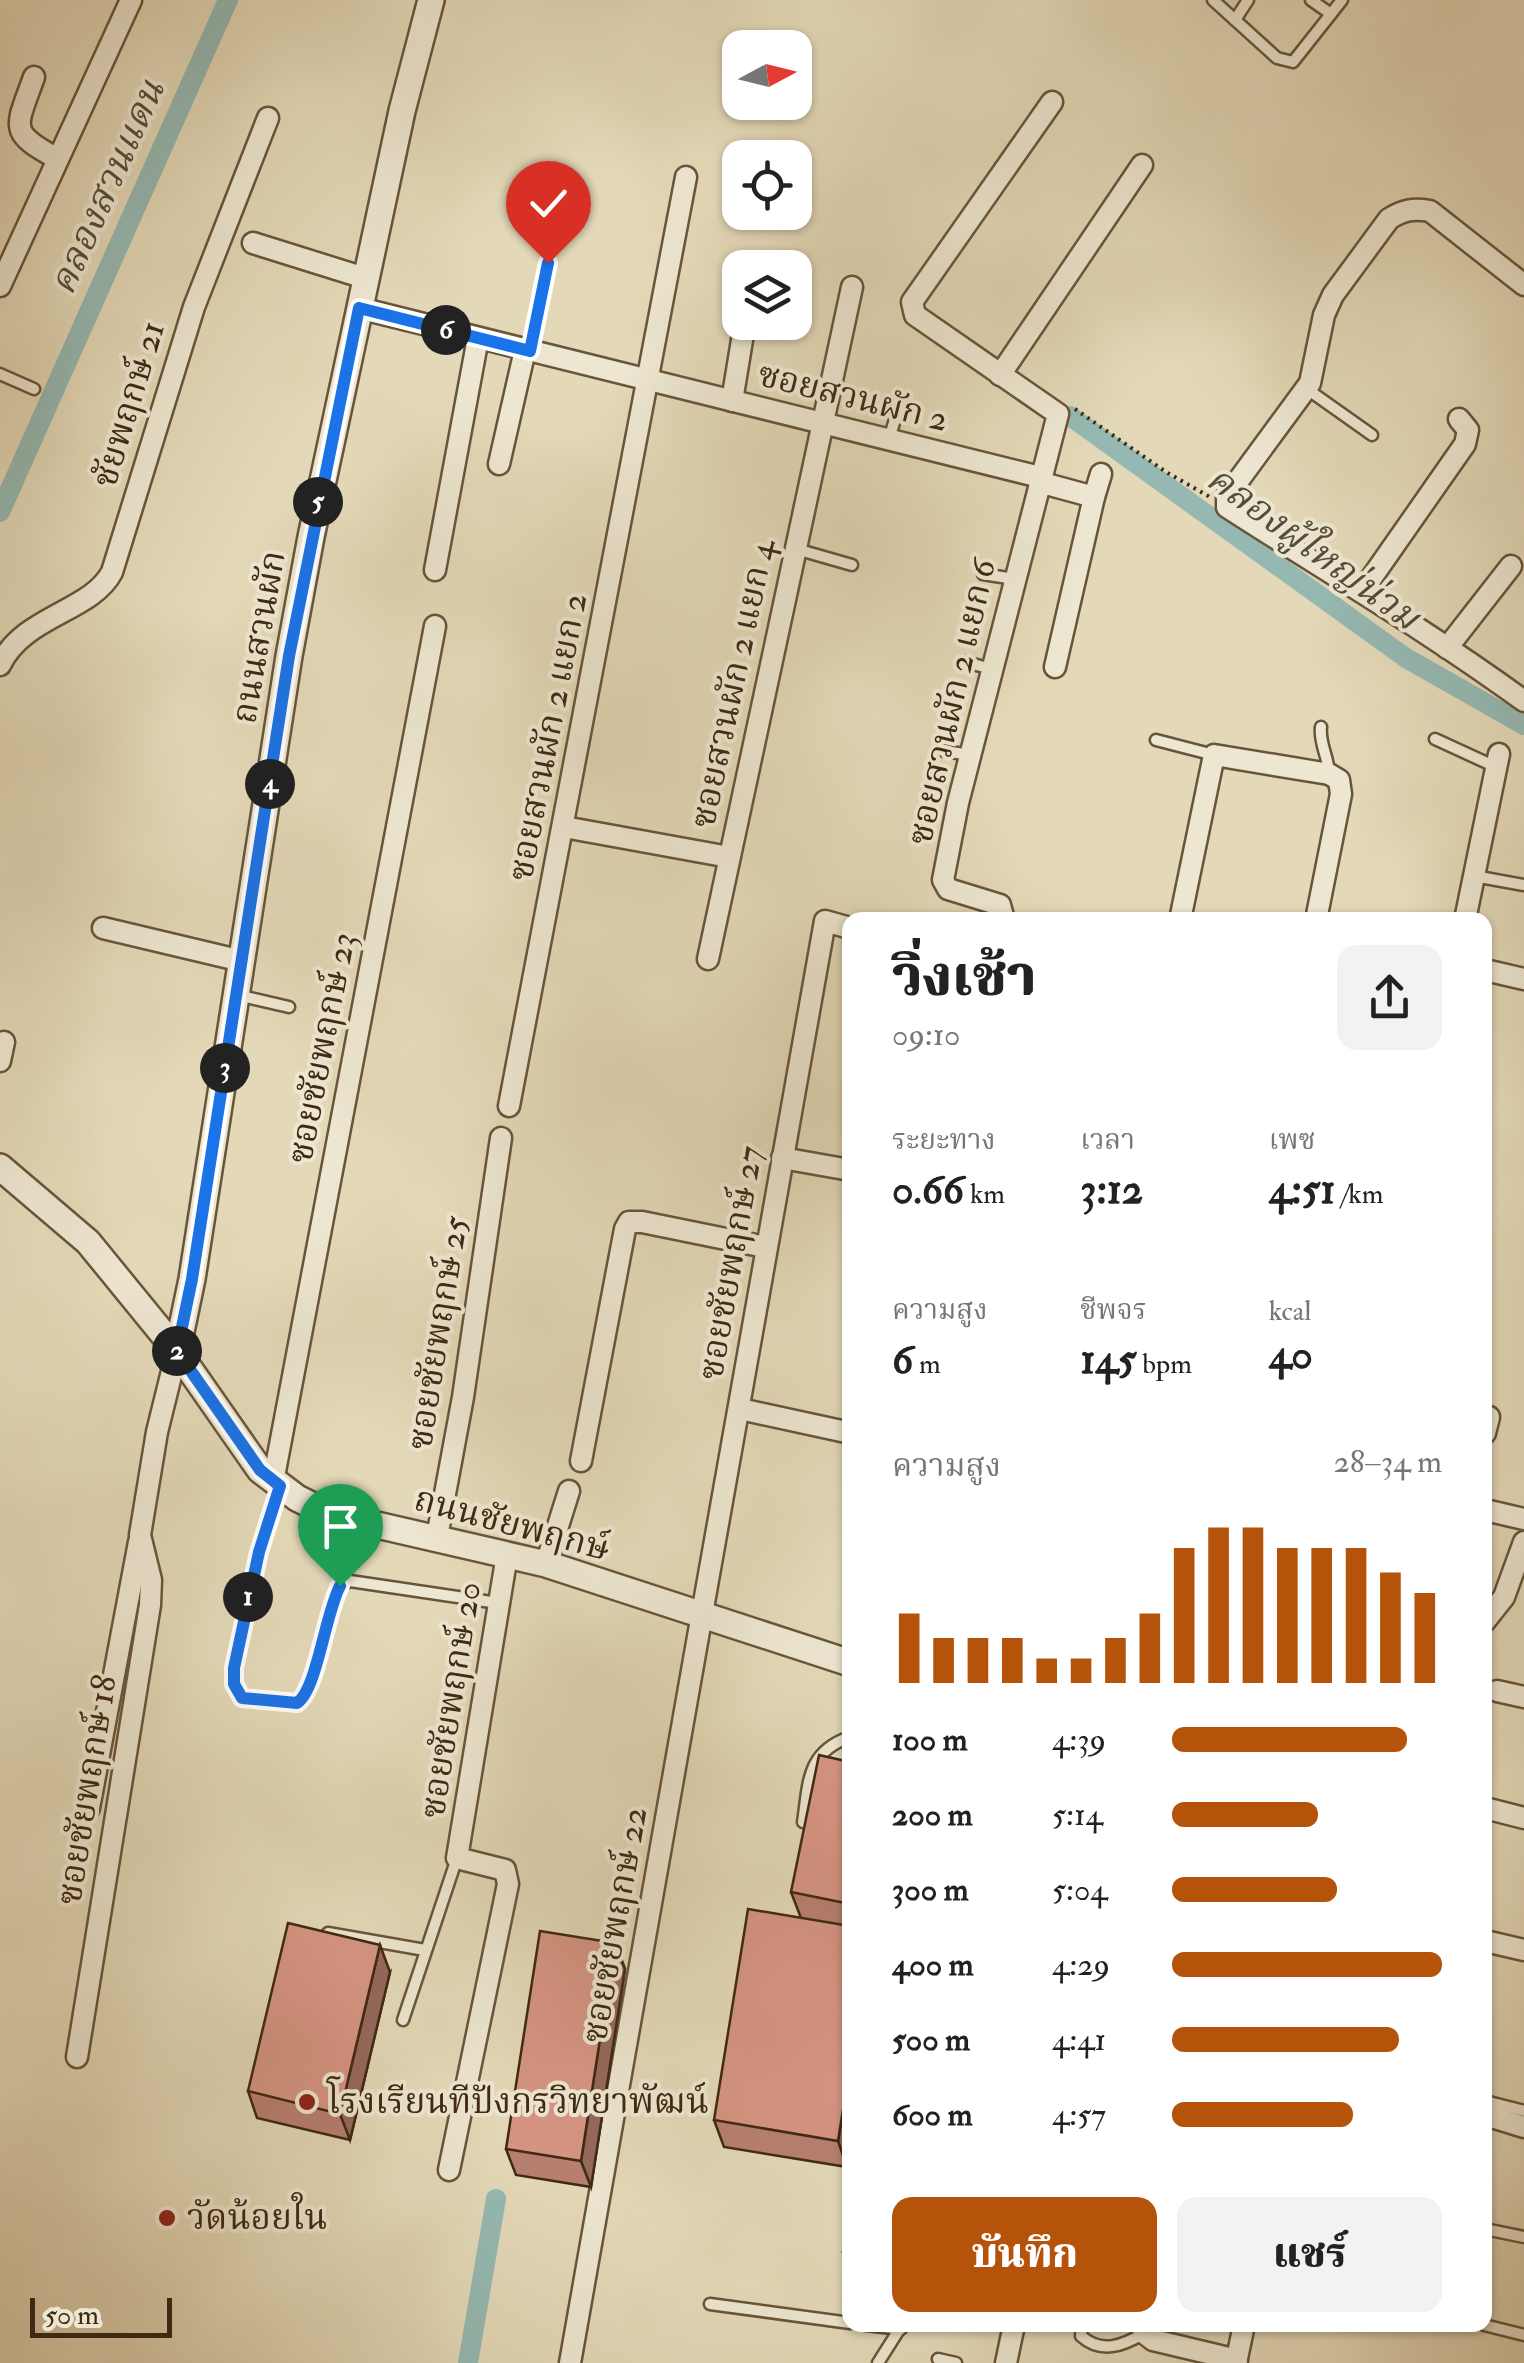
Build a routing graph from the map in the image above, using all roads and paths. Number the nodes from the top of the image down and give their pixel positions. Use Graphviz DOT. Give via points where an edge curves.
graph roads {
  1 [pos="130,0"];
  2 [pos="431,0"];
  3 [pos="1212,0"];
  4 [pos="1248,0"];
  5 [pos="1312,0"];
  6 [pos="1342,0"];
  7 [pos="1332,14"];
  8 [pos="1235,20"];
  9 [pos="34,77"];
  10 [pos="1052,102"];
  11 [pos="268,118"];
  12 [pos="58,160"];
  13 [pos="1142,166"];
  14 [pos="686,177"];
  15 [pos="253,243"];
  16 [pos="548,263"];
  17 [pos="368,278"];
  18 [pos="1524,285"];
  19 [pos="0,286"];
  20 [pos="852,287"];
  21 [pos="359,308"];
  22 [pos="478,338"];
  23 [pos="742,340"];
  24 [pos="528,350"];
  25 [pos="0,374"];
  26 [pos="1000,375"];
  27 [pos="648,380"];
  28 [pos="1306,388"];
  29 [pos="34,389"];
  30 [pos="902,397"];
  31 [pos="732,400"];
  32 [pos="1048,408"];
  33 [pos="1458,419"];
  34 [pos="823,423"];
  35 [pos="1372,436"];
  36 [pos="889,439"];
  37 [pos="499,464"];
  38 [pos="1101,474"];
  39 [pos="1039,479"];
  40 [pos="1094,497"];
  41 [pos="1227,507"];
  42 [pos="796,549"];
  43 [pos="852,565"];
  44 [pos="1510,566"];
  45 [pos="434,570"];
  46 [pos="983,574"];
  47 [pos="1014,579"];
  48 [pos="1363,590"];
  49 [pos="435,626"];
  50 [pos="1447,648"];
  51 [pos="965,662"];
  52 [pos="0,665"];
  53 [pos="1055,667"];
  54 [pos="992,669"];
  55 [pos="1521,693"];
  56 [pos="1322,727"];
  57 [pos="1434,739"];
  58 [pos="1156,740"];
  59 [pos="939,750"];
  60 [pos="970,755"];
  61 [pos="1214,755"];
  62 [pos="1497,760"];
  63 [pos="1330,774"];
  64 [pos="564,828"];
  65 [pos="728,857"];
  66 [pos="1474,876"];
  67 [pos="1524,885"];
  68 [pos="1002,912"];
  69 [pos="1182,912"];
  70 [pos="1318,912"];
  71 [pos="1467,912"];
  72 [pos="842,926"];
  73 [pos="103,928"];
  74 [pos="708,958"];
  75 [pos="242,961"];
  76 [pos="1492,972"];
  77 [pos="1524,979"];
  78 [pos="236,995"];
  79 [pos="289,1007"];
  80 [pos="508,1106"];
  81 [pos="502,1138"];
  82 [pos="782,1158"];
  83 [pos="0,1167"];
  84 [pos="842,1169"];
  85 [pos="765,1247"];
  86 [pos="177,1351"];
  87 [pos="740,1409"];
  88 [pos="842,1431"];
  89 [pos="581,1460"];
  90 [pos="276,1484"];
  91 [pos="569,1492"];
  92 [pos="1492,1512"];
  93 [pos="1524,1519"];
  94 [pos="140,1535"];
  95 [pos="436,1537"];
  96 [pos="507,1555"];
  97 [pos="1522,1555"];
  98 [pos="546,1564"];
  99 [pos="500,1603"];
  100 [pos="1492,1612"];
  101 [pos="703,1616"];
  102 [pos="842,1660"];
  103 [pos="1498,1691"];
  104 [pos="1524,1697"];
  105 [pos="842,1741"];
  106 [pos="90,1808"];
  107 [pos="1492,1810"];
  108 [pos="1524,1818"];
  109 [pos="803,1822"];
  110 [pos="457,1858"];
  111 [pos="318,1932"];
  112 [pos="1492,1943"];
  113 [pos="425,1950"];
  114 [pos="1524,1950"];
  115 [pos="403,2020"];
  116 [pos="76,2057"];
  117 [pos="1492,2103"];
  118 [pos="1524,2111"];
  119 [pos="1492,2117"];
  120 [pos="1524,2127"];
  121 [pos="449,2170"];
  122 [pos="1492,2230"];
  123 [pos="1524,2237"];
  124 [pos="710,2304"];
  125 [pos="842,2322"];
  126 [pos="1492,2327"];
  127 [pos="899,2332"];
  128 [pos="1013,2332"];
  129 [pos="1081,2332"];
  130 [pos="1138,2332"];
  131 [pos="1145,2332"];
  132 [pos="1243,2332"];
  133 [pos="1524,2335"];
  134 [pos="938,2360"];
  135 [pos="1237,2362"];
  136 [pos="570,2363"];
  137 [pos="878,2363"];
  138 [pos="956,2363"];
  139 [pos="1006,2363"];
  1 -- 12 [label="street"];
  2 -- 17 [label="street, ถนนสวนผัก"];
  3 -- 8 [label="lane"];
  4 -- 8 [label="lane"];
  5 -- 7 [label="lane"];
  6 -- 7 [label="lane"];
  7 -- 8 [label="lane" via="1287,63"];
  9 -- 12 [label="street" via="22,109 22,135"];
  10 -- 26 [label="street" via="912,302 915,316"];
  11 -- 52 [label="street, ชัยพฤกษ์ 21" via="188,322 108,582 36,626"];
  12 -- 19 [label="street"];
  13 -- 26 [label="street"];
  14 -- 27 [label="street, ซอยสวนผัก 2 แยก 2"];
  15 -- 17 [label="street"];
  16 -- 24 [label="lane"];
  17 -- 21 [label="street, ถนนสวนผัก"];
  18 -- 28 [label="street" via="1430,212 1400,212 1333,295"];
  20 -- 34 [label="street, ซอยสวนผัก 2 แยก 4"];
  21 -- 22 [label="street, ซอยสวนผัก 2"];
  21 -- 75 [label="street, ถนนสวนผัก" via="289,656"];
  22 -- 24 [label="street, ซอยสวนผัก 2"];
  22 -- 45 [label="street"];
  23 -- 31 [label="street"];
  24 -- 27 [label="street, ซอยสวนผัก 2"];
  24 -- 37 [label="street"];
  25 -- 29 [label="lane"];
  26 -- 32 [label="street"];
  27 -- 31 [label="street, ซอยสวนผัก 2"];
  27 -- 64 [label="street, ซอยสวนผัก 2 แยก 2"];
  28 -- 35 [label="lane"];
  28 -- 41 [label="street" via="1226,496"];
  30 -- 36 [label="lane"];
  31 -- 34 [label="street, ซอยสวนผัก 2"];
  32 -- 39 [label="street, ซอยสวนผัก 2 แยก 6" via="1058,414"];
  32 -- 41 [label="path" via="1070,405"];
  33 -- 48 [label="street" via="1468,430 1465,444"];
  34 -- 36 [label="street, ซอยสวนผัก 2"];
  34 -- 42 [label="street, ซอยสวนผัก 2 แยก 4"];
  36 -- 39 [label="street, ซอยสวนผัก 2"];
  38 -- 40 [label="street"];
  39 -- 40 [label="street, ซอยสวนผัก 2"];
  39 -- 47 [label="street, ซอยสวนผัก 2 แยก 6"];
  40 -- 53 [label="street"];
  41 -- 48 [label="street"];
  42 -- 43 [label="lane"];
  42 -- 65 [label="street, ซอยสวนผัก 2 แยก 4"];
  44 -- 50 [label="street"];
  46 -- 47 [label="lane"];
  47 -- 54 [label="street, ซอยสวนผัก 2 แยก 6"];
  48 -- 50 [label="street"];
  49 -- 90 [label="street, ซอยชัยพฤกษ์ 23"];
  50 -- 55 [label="street"];
  51 -- 54 [label="lane"];
  54 -- 60 [label="street, ซอยสวนผัก 2 แยก 6"];
  56 -- 63 [label="lane"];
  57 -- 62 [label="lane"];
  58 -- 61 [label="lane"];
  59 -- 60 [label="lane"];
  60 -- 68 [label="street, ซอยสวนผัก 2 แยก 6" via="944,885"];
  61 -- 63 [label="street"];
  61 -- 69 [label="street"];
  62 -- 66 [label="street"];
  63 -- 70 [label="street" via="1341,794"];
  64 -- 65 [label="street"];
  64 -- 80 [label="street, ซอยสวนผัก 2 แยก 2"];
  65 -- 74 [label="street, ซอยสวนผัก 2 แยก 4"];
  66 -- 67 [label="lane"];
  66 -- 71 [label="street"];
  72 -- 82 [label="street, ซอยชัยพฤกษ์ 27" via="825,921"];
  73 -- 75 [label="street"];
  75 -- 78 [label="street, ถนนสวนผัก"];
  76 -- 77 [label="street"];
  78 -- 79 [label="lane"];
  78 -- 86 [label="street, ถนนสวนผัก"];
  81 -- 95 [label="street, ซอยชัยพฤกษ์ 25"];
  82 -- 84 [label="street"];
  82 -- 85 [label="street, ซอยชัยพฤกษ์ 27"];
  83 -- 86 [label="street, ถนนชัยพฤกษ์" via="88,1242"];
  85 -- 87 [label="street, ซอยชัยพฤกษ์ 27"];
  85 -- 89 [label="street" via="629,1222"];
  86 -- 90 [label="street, ถนนชัยพฤกษ์"];
  86 -- 94 [label="street, ซอยชัยพฤกษ์ 18"];
  87 -- 88 [label="street"];
  87 -- 101 [label="street, ซอยชัยพฤกษ์ 27"];
  90 -- 95 [label="street, ถนนชัยพฤกษ์" via="321,1510"];
  90 -- 99 [label="lane" via="234,1668 242,1698 304,1698 334,1596 350,1581"];
  91 -- 98 [label="street"];
  92 -- 93 [label="street"];
  94 -- 106 [label="street, ซอยชัยพฤกษ์ 18"];
  94 -- 116 [label="street, ซอยชัยพฤกษ์ 18" via="150,1605"];
  95 -- 96 [label="street, ถนนชัยพฤกษ์"];
  96 -- 98 [label="street, ถนนชัยพฤกษ์"];
  96 -- 99 [label="street, ซอยชัยพฤกษ์ 20"];
  97 -- 100 [label="street"];
  98 -- 101 [label="street, ถนนชัยพฤกษ์"];
  99 -- 110 [label="street, ซอยชัยพฤกษ์ 20"];
  101 -- 102 [label="street, ถนนชัยพฤกษ์"];
  101 -- 136 [label="street, ซอยชัยพฤกษ์ 22"];
  103 -- 104 [label="street"];
  105 -- 109 [label="lane" via="814,1761"];
  107 -- 108 [label="street"];
  110 -- 113 [label="lane"];
  110 -- 121 [label="street, ซอยชัยพฤกษ์ 20" via="505,1870 508,1884"];
  111 -- 113 [label="lane"];
  112 -- 114 [label="street"];
  113 -- 115 [label="lane"];
  117 -- 118 [label="lane"];
  119 -- 120 [label="street"];
  122 -- 123 [label="lane"];
  124 -- 125 [label="lane"];
  126 -- 133 [label="lane"];
  127 -- 137 [label="lane"];
  128 -- 139 [label="street"];
  129 -- 130 [label="lane" via="1086,2341 1120,2347"];
  131 -- 135 [label="street" via="1153,2340"];
  132 -- 135 [label="street"];
  134 -- 138 [label="lane"];
}
